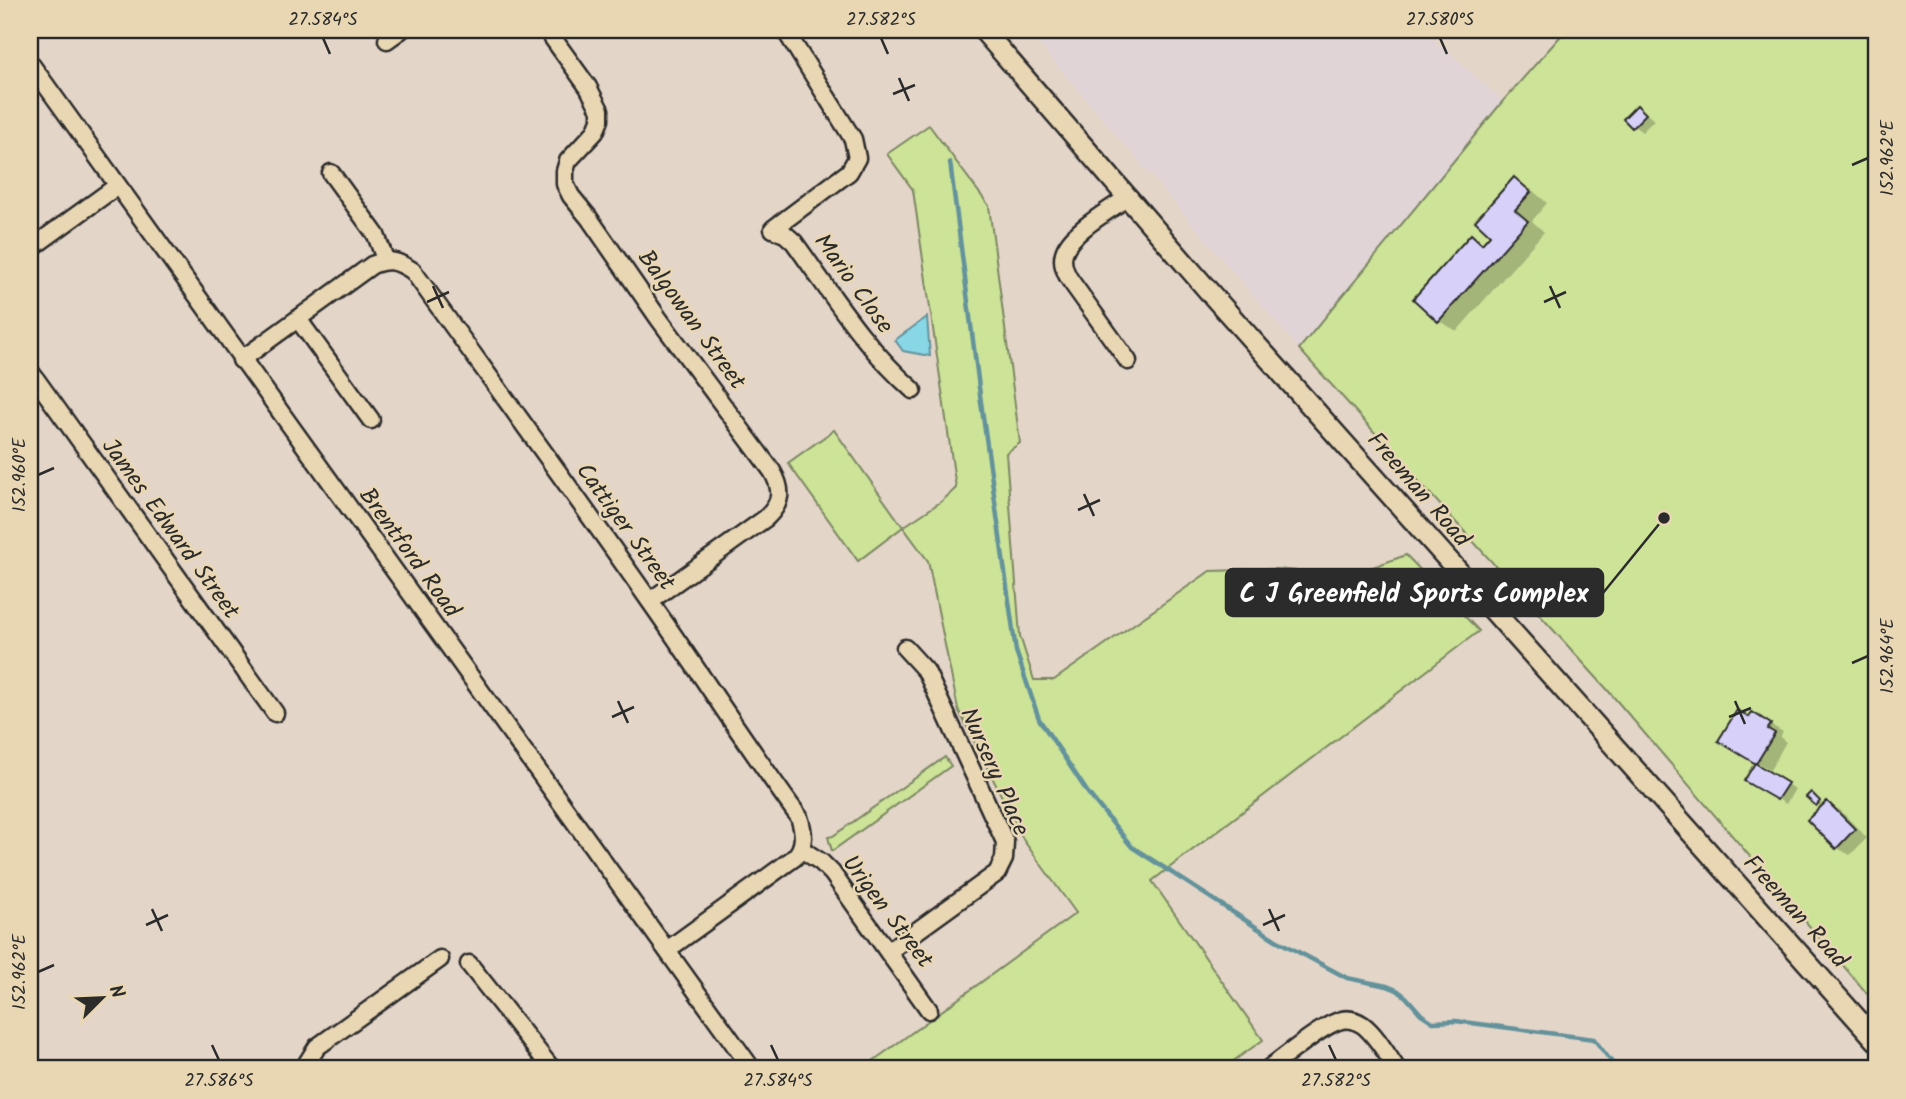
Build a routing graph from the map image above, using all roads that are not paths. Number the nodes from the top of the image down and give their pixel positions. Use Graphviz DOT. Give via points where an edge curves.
graph roads {
  1 [pos="401,30"];
  2 [pos="547,30"];
  3 [pos="785,30"];
  4 [pos="984,30"];
  5 [pos="387,40"];
  6 [pos="30,63"];
  7 [pos="331,173"];
  8 [pos="117,186"];
  9 [pos="1128,197"];
  10 [pos="30,249"];
  11 [pos="385,259"];
  12 [pos="298,319"];
  13 [pos="241,360"];
  14 [pos="1128,360"];
  15 [pos="30,371"];
  16 [pos="913,390"];
  17 [pos="371,420"];
  18 [pos="650,601"];
  19 [pos="905,648"];
  20 [pos="275,713"];
  21 [pos="801,849"];
  22 [pos="667,950"];
  23 [pos="888,951"];
  24 [pos="440,959"];
  25 [pos="469,964"];
  26 [pos="929,1010"];
  27 [pos="1876,1040"];
  28 [pos="543,1066"];
  29 [pos="308,1069"];
  30 [pos="752,1069"];
  31 [pos="1268,1069"];
  32 [pos="1398,1069"];
  1 -- 5 [label="street"];
  2 -- 18 [label="street, Balgowan Street" via="600,110 595,132 568,161 565,184 570,196 772,471 781,491 779,502 766,518"];
  3 -- 16 [label="street, Mario Close" via="853,139 857,158 849,172 773,229 794,242 872,349"];
  4 -- 9 [label="street, Freeman Road"];
  6 -- 8 [label="street, Brentford Road"];
  7 -- 11 [label="street" via="376,235"];
  8 -- 10 [label="street"];
  8 -- 13 [label="street, Brentford Road"];
  9 -- 14 [label="street" via="1069,242 1063,255 1070,280"];
  9 -- 27 [label="street, Freeman Road"];
  11 -- 12 [label="street"];
  11 -- 18 [label="street, Cattiger Street" via="413,271"];
  12 -- 13 [label="street"];
  12 -- 17 [label="street"];
  13 -- 22 [label="street, Brentford Road"];
  15 -- 20 [label="street, James Edward Street"];
  18 -- 21 [label="street, Cattiger Street" via="799,817 804,831"];
  19 -- 23 [label="street, Nursery Place" via="926,671 1006,851 997,873"];
  21 -- 22 [label="street" via="781,869"];
  21 -- 23 [label="street, Urigen Street" via="832,873"];
  22 -- 30 [label="street, Brentford Road"];
  23 -- 26 [label="street, Urigen Street"];
  24 -- 29 [label="street" via="317,1047 306,1063"];
  25 -- 28 [label="street"];
  31 -- 32 [label="street" via="1324,1029 1347,1020 1365,1027"];
}
